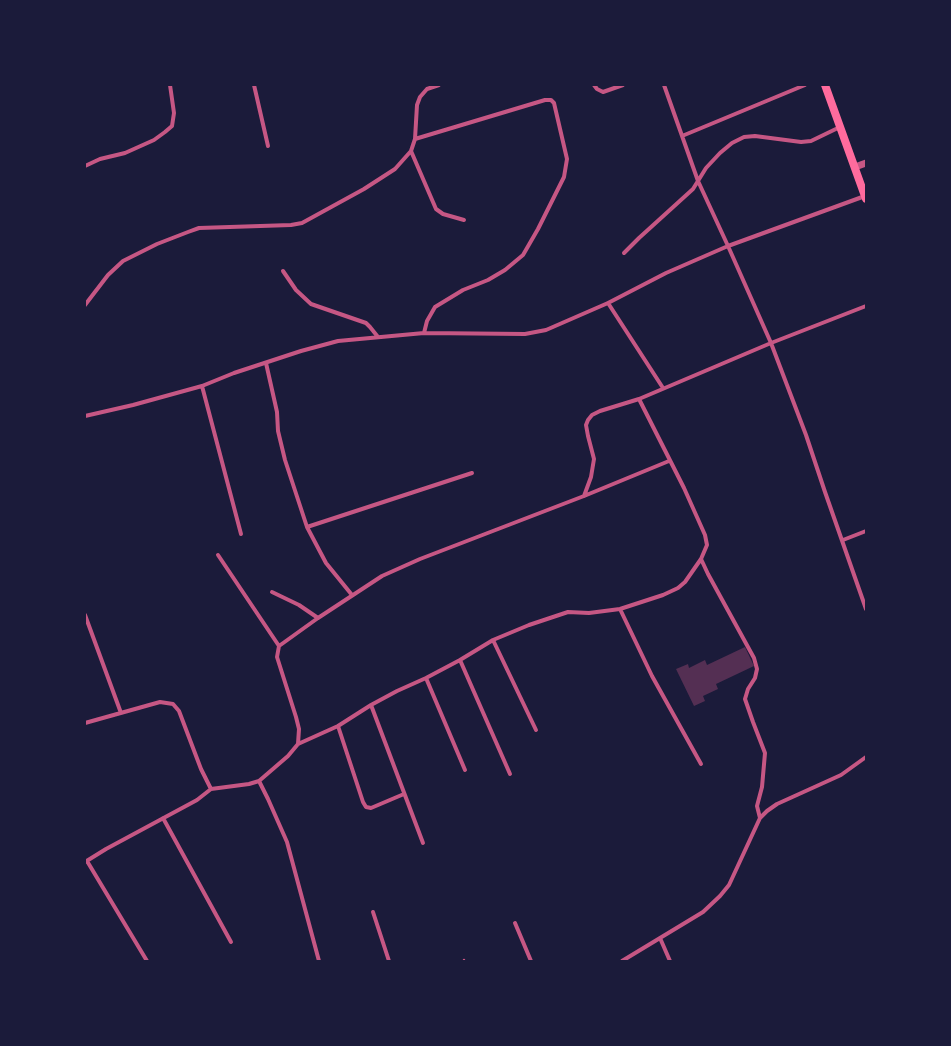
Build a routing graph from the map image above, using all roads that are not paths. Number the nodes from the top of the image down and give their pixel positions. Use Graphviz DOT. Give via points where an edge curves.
graph roads {
  1 [pos="170,85"];
  2 [pos="254,85"];
  3 [pos="439,85"];
  4 [pos="594,85"];
  5 [pos="623,85"];
  6 [pos="664,85"];
  7 [pos="805,85"];
  8 [pos="825,85"];
  9 [pos="840,127"];
  10 [pos="682,136"];
  11 [pos="415,140"];
  12 [pos="268,146"];
  13 [pos="411,151"];
  14 [pos="866,163"];
  15 [pos="85,166"];
  16 [pos="855,167"];
  17 [pos="698,181"];
  18 [pos="866,198"];
  19 [pos="464,220"];
  20 [pos="728,246"];
  21 [pos="624,253"];
  22 [pos="283,271"];
  23 [pos="608,303"];
  24 [pos="85,305"];
  25 [pos="866,306"];
  26 [pos="424,332"];
  27 [pos="378,337"];
  28 [pos="771,343"];
  29 [pos="266,363"];
  30 [pos="202,386"];
  31 [pos="663,388"];
  32 [pos="639,399"];
  33 [pos="85,416"];
  34 [pos="669,461"];
  35 [pos="472,473"];
  36 [pos="584,496"];
  37 [pos="308,527"];
  38 [pos="866,531"];
  39 [pos="241,534"];
  40 [pos="843,540"];
  41 [pos="218,555"];
  42 [pos="701,559"];
  43 [pos="272,592"];
  44 [pos="352,595"];
  45 [pos="620,609"];
  46 [pos="866,609"];
  47 [pos="85,615"];
  48 [pos="318,618"];
  49 [pos="492,640"];
  50 [pos="279,646"];
  51 [pos="460,660"];
  52 [pos="426,678"];
  53 [pos="371,705"];
  54 [pos="121,713"];
  55 [pos="85,723"];
  56 [pos="338,726"];
  57 [pos="536,730"];
  58 [pos="298,744"];
  59 [pos="866,757"];
  60 [pos="701,764"];
  61 [pos="465,770"];
  62 [pos="510,774"];
  63 [pos="259,781"];
  64 [pos="211,789"];
  65 [pos="404,794"];
  66 [pos="163,818"];
  67 [pos="760,818"];
  68 [pos="423,843"];
  69 [pos="86,862"];
  70 [pos="373,912"];
  71 [pos="515,923"];
  72 [pos="660,938"];
  73 [pos="230,942"];
  74 [pos="148,961"];
  75 [pos="319,961"];
  76 [pos="389,961"];
  77 [pos="531,961"];
  78 [pos="622,961"];
  79 [pos="670,961"];
  1 -- 15 [label="street" via="174,113 172,126 125,153 100,159"];
  2 -- 12 [label="street"];
  3 -- 11 [label="street" via="427,89 420,97 417,105"];
  4 -- 5 [label="street" via="603,92"];
  6 -- 10 [label="street"];
  7 -- 10 [label="street"];
  8 -- 9 [label="main road"];
  9 -- 16 [label="main road"];
  9 -- 17 [label="street" via="811,141 744,137 720,153"];
  10 -- 17 [label="street"];
  11 -- 13 [label="street"];
  11 -- 26 [label="street" via="550,100 554,103 567,159 564,177 523,255 505,270 435,307"];
  13 -- 19 [label="street" via="436,209 443,214"];
  13 -- 24 [label="street" via="395,169 302,223 199,228 157,244 123,261 108,275"];
  14 -- 16 [label="street"];
  16 -- 18 [label="main road"];
  17 -- 20 [label="street"];
  17 -- 21 [label="street" via="693,189"];
  18 -- 20 [label="street"];
  20 -- 23 [label="street" via="666,273"];
  20 -- 28 [label="street"];
  22 -- 27 [label="street" via="296,290 311,304 366,323"];
  23 -- 26 [label="street" via="546,330 525,334"];
  23 -- 31 [label="street"];
  25 -- 28 [label="street"];
  26 -- 27 [label="street"];
  27 -- 29 [label="street" via="338,341"];
  28 -- 31 [label="street"];
  28 -- 40 [label="street"];
  29 -- 30 [label="street"];
  29 -- 37 [label="street" via="285,460"];
  30 -- 33 [label="street" via="133,406"];
  30 -- 39 [label="street"];
  31 -- 32 [label="street"];
  32 -- 34 [label="street"];
  32 -- 36 [label="street" via="600,411 588,420 586,425 594,459 591,478"];
  34 -- 36 [label="street"];
  34 -- 42 [label="street" via="705,535 707,545"];
  35 -- 37 [label="street"];
  36 -- 44 [label="street" via="420,559 382,576"];
  37 -- 44 [label="street" via="326,563"];
  38 -- 40 [label="street"];
  40 -- 46 [label="street"];
  41 -- 50 [label="street"];
  42 -- 45 [label="street" via="678,588"];
  42 -- 67 [label="street" via="754,658 757,669 745,699 765,752 762,787 757,806"];
  43 -- 48 [label="street"];
  44 -- 48 [label="street"];
  45 -- 49 [label="street" via="589,613 568,612"];
  45 -- 60 [label="street" via="652,676"];
  47 -- 54 [label="street"];
  48 -- 50 [label="street"];
  49 -- 51 [label="street"];
  49 -- 57 [label="street"];
  50 -- 58 [label="street" via="277,657 296,717"];
  51 -- 52 [label="street"];
  51 -- 62 [label="street"];
  52 -- 53 [label="street"];
  52 -- 61 [label="street"];
  53 -- 56 [label="street"];
  53 -- 65 [label="street"];
  54 -- 55 [label="street"];
  54 -- 64 [label="street" via="160,702 173,704 179,711"];
  56 -- 58 [label="street"];
  56 -- 65 [label="street" via="366,807 370,808"];
  58 -- 63 [label="street"];
  59 -- 67 [label="street" via="841,774 777,804"];
  63 -- 64 [label="street"];
  63 -- 75 [label="street" via="287,842"];
  64 -- 66 [label="street" via="197,800"];
  65 -- 68 [label="street"];
  66 -- 69 [label="street" via="106,848"];
  66 -- 73 [label="street"];
  67 -- 72 [label="street" via="729,885 720,896 703,912"];
  69 -- 74 [label="street"];
  70 -- 76 [label="street"];
  71 -- 77 [label="street"];
  72 -- 78 [label="street"];
  72 -- 79 [label="street"];
}
